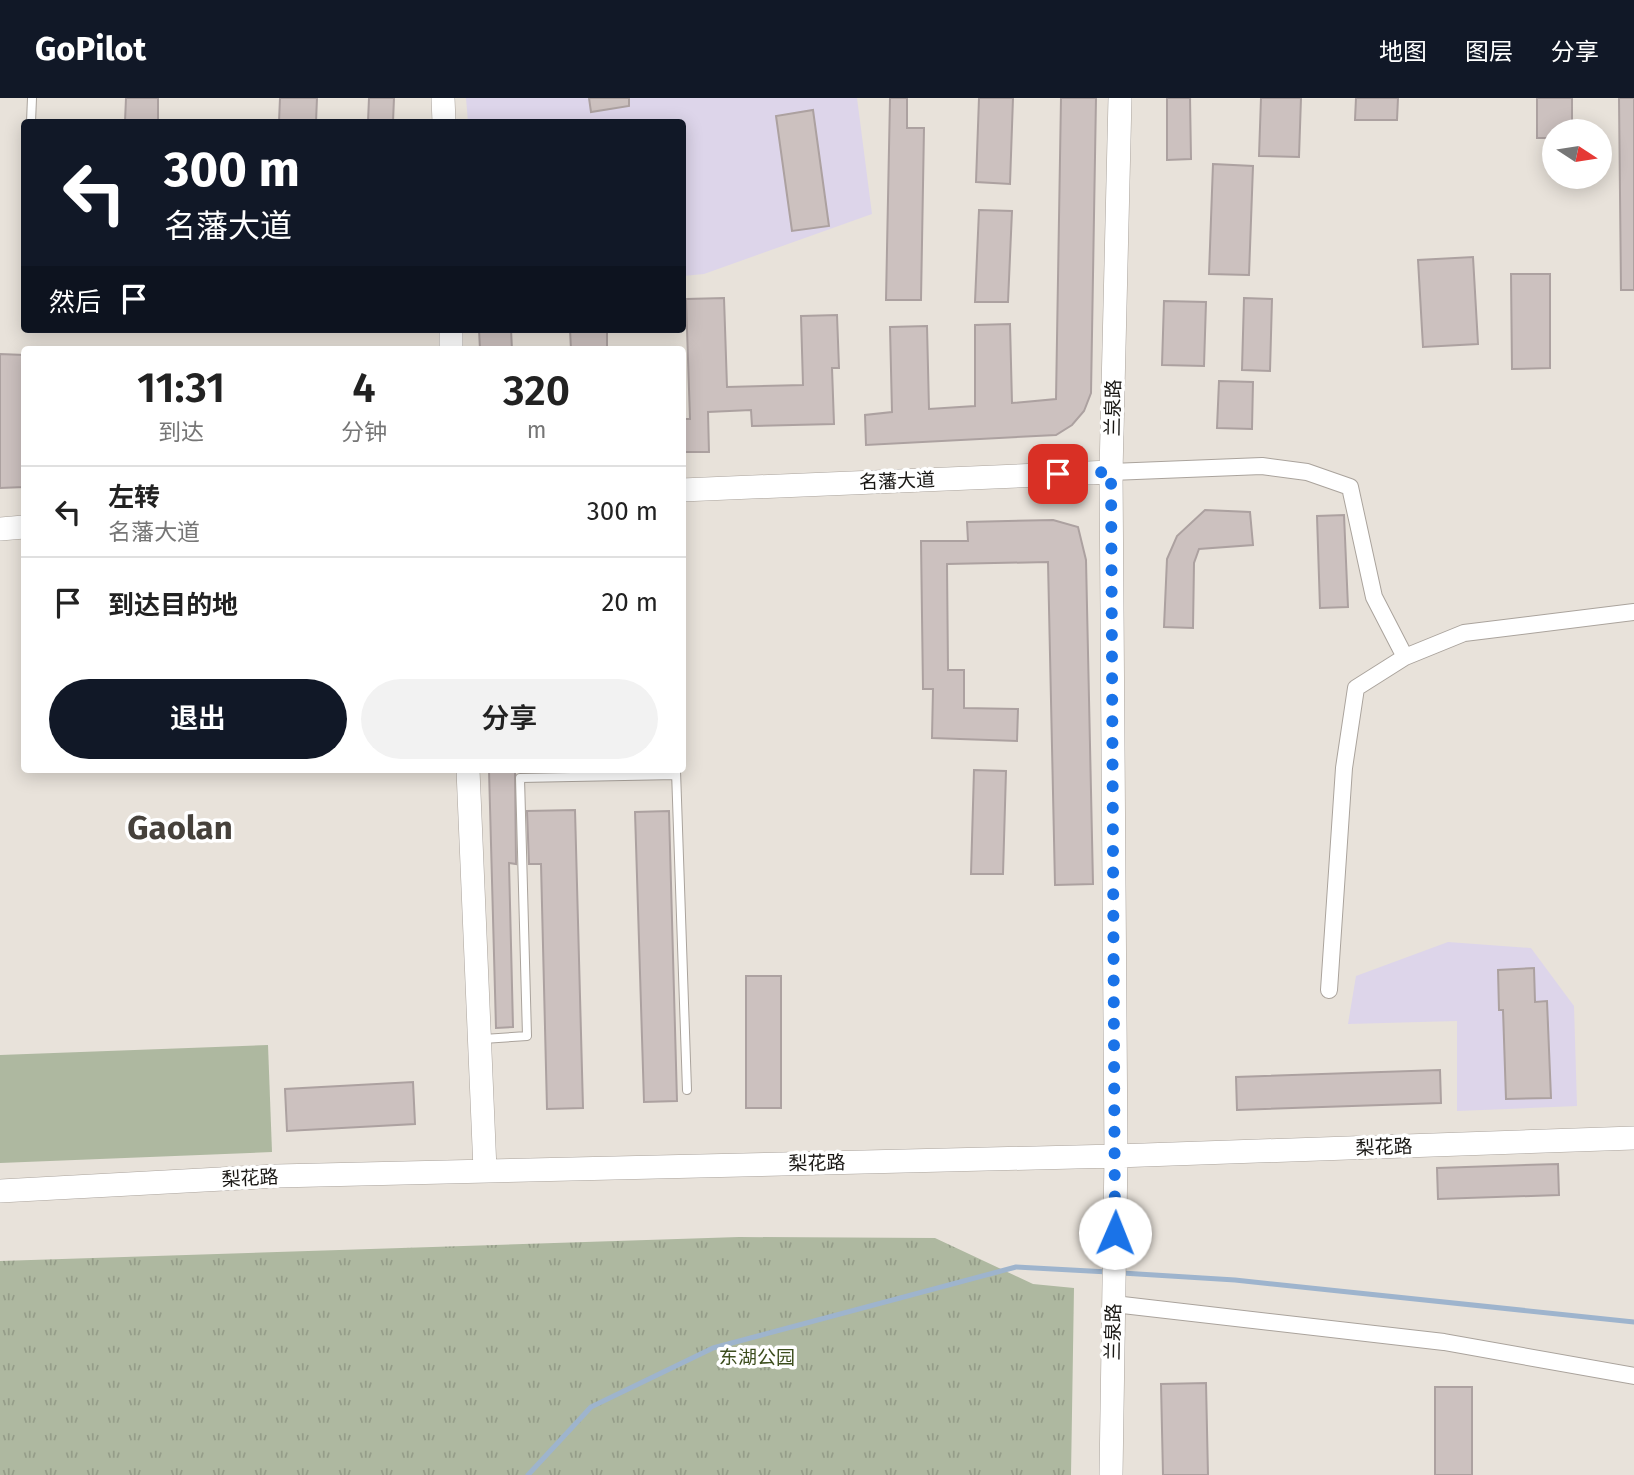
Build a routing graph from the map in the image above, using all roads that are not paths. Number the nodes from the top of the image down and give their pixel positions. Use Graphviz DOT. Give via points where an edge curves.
graph roads {
  1 [pos="32,98"];
  2 [pos="443,98"];
  3 [pos="1119,98"];
  4 [pos="31,119"];
  5 [pos="444,119"];
  6 [pos="1111,472"];
  7 [pos="686,490"];
  8 [pos="21,527"];
  9 [pos="0,528"];
  10 [pos="1634,612"];
  11 [pos="1405,657"];
  12 [pos="468,773"];
  13 [pos="650,773"];
  14 [pos="676,773"];
  15 [pos="1329,990"];
  16 [pos="480,1039"];
  17 [pos="687,1090"];
  18 [pos="1634,1138"];
  19 [pos="1116,1156"];
  20 [pos="485,1170"];
  21 [pos="0,1191"];
  22 [pos="1114,1296"];
  23 [pos="1634,1376"];
  24 [pos="1111,1475"];
  1 -- 4 [label="lane"];
  2 -- 5 [label="main road"];
  3 -- 6 [label="main road, 兰泉路"];
  6 -- 7 [label="main road, 名藩大道"];
  6 -- 11 [label="street" via="1262,466 1307,472 1350,487 1374,597"];
  6 -- 19 [label="main road, 兰泉路"];
  8 -- 9 [label="main road"];
  10 -- 11 [label="street" via="1464,633"];
  11 -- 15 [label="street" via="1356,688 1344,768"];
  12 -- 16 [label="main road"];
  13 -- 16 [label="lane" via="520,778 527,1036"];
  14 -- 17 [label="lane"];
  16 -- 20 [label="main road"];
  18 -- 19 [label="main road, 梨花路"];
  19 -- 20 [label="main road, 梨花路"];
  19 -- 22 [label="main road, 兰泉路"];
  20 -- 21 [label="main road, 梨花路"];
  22 -- 23 [label="street" via="1444,1342"];
  22 -- 24 [label="main road, 兰泉路"];
}
